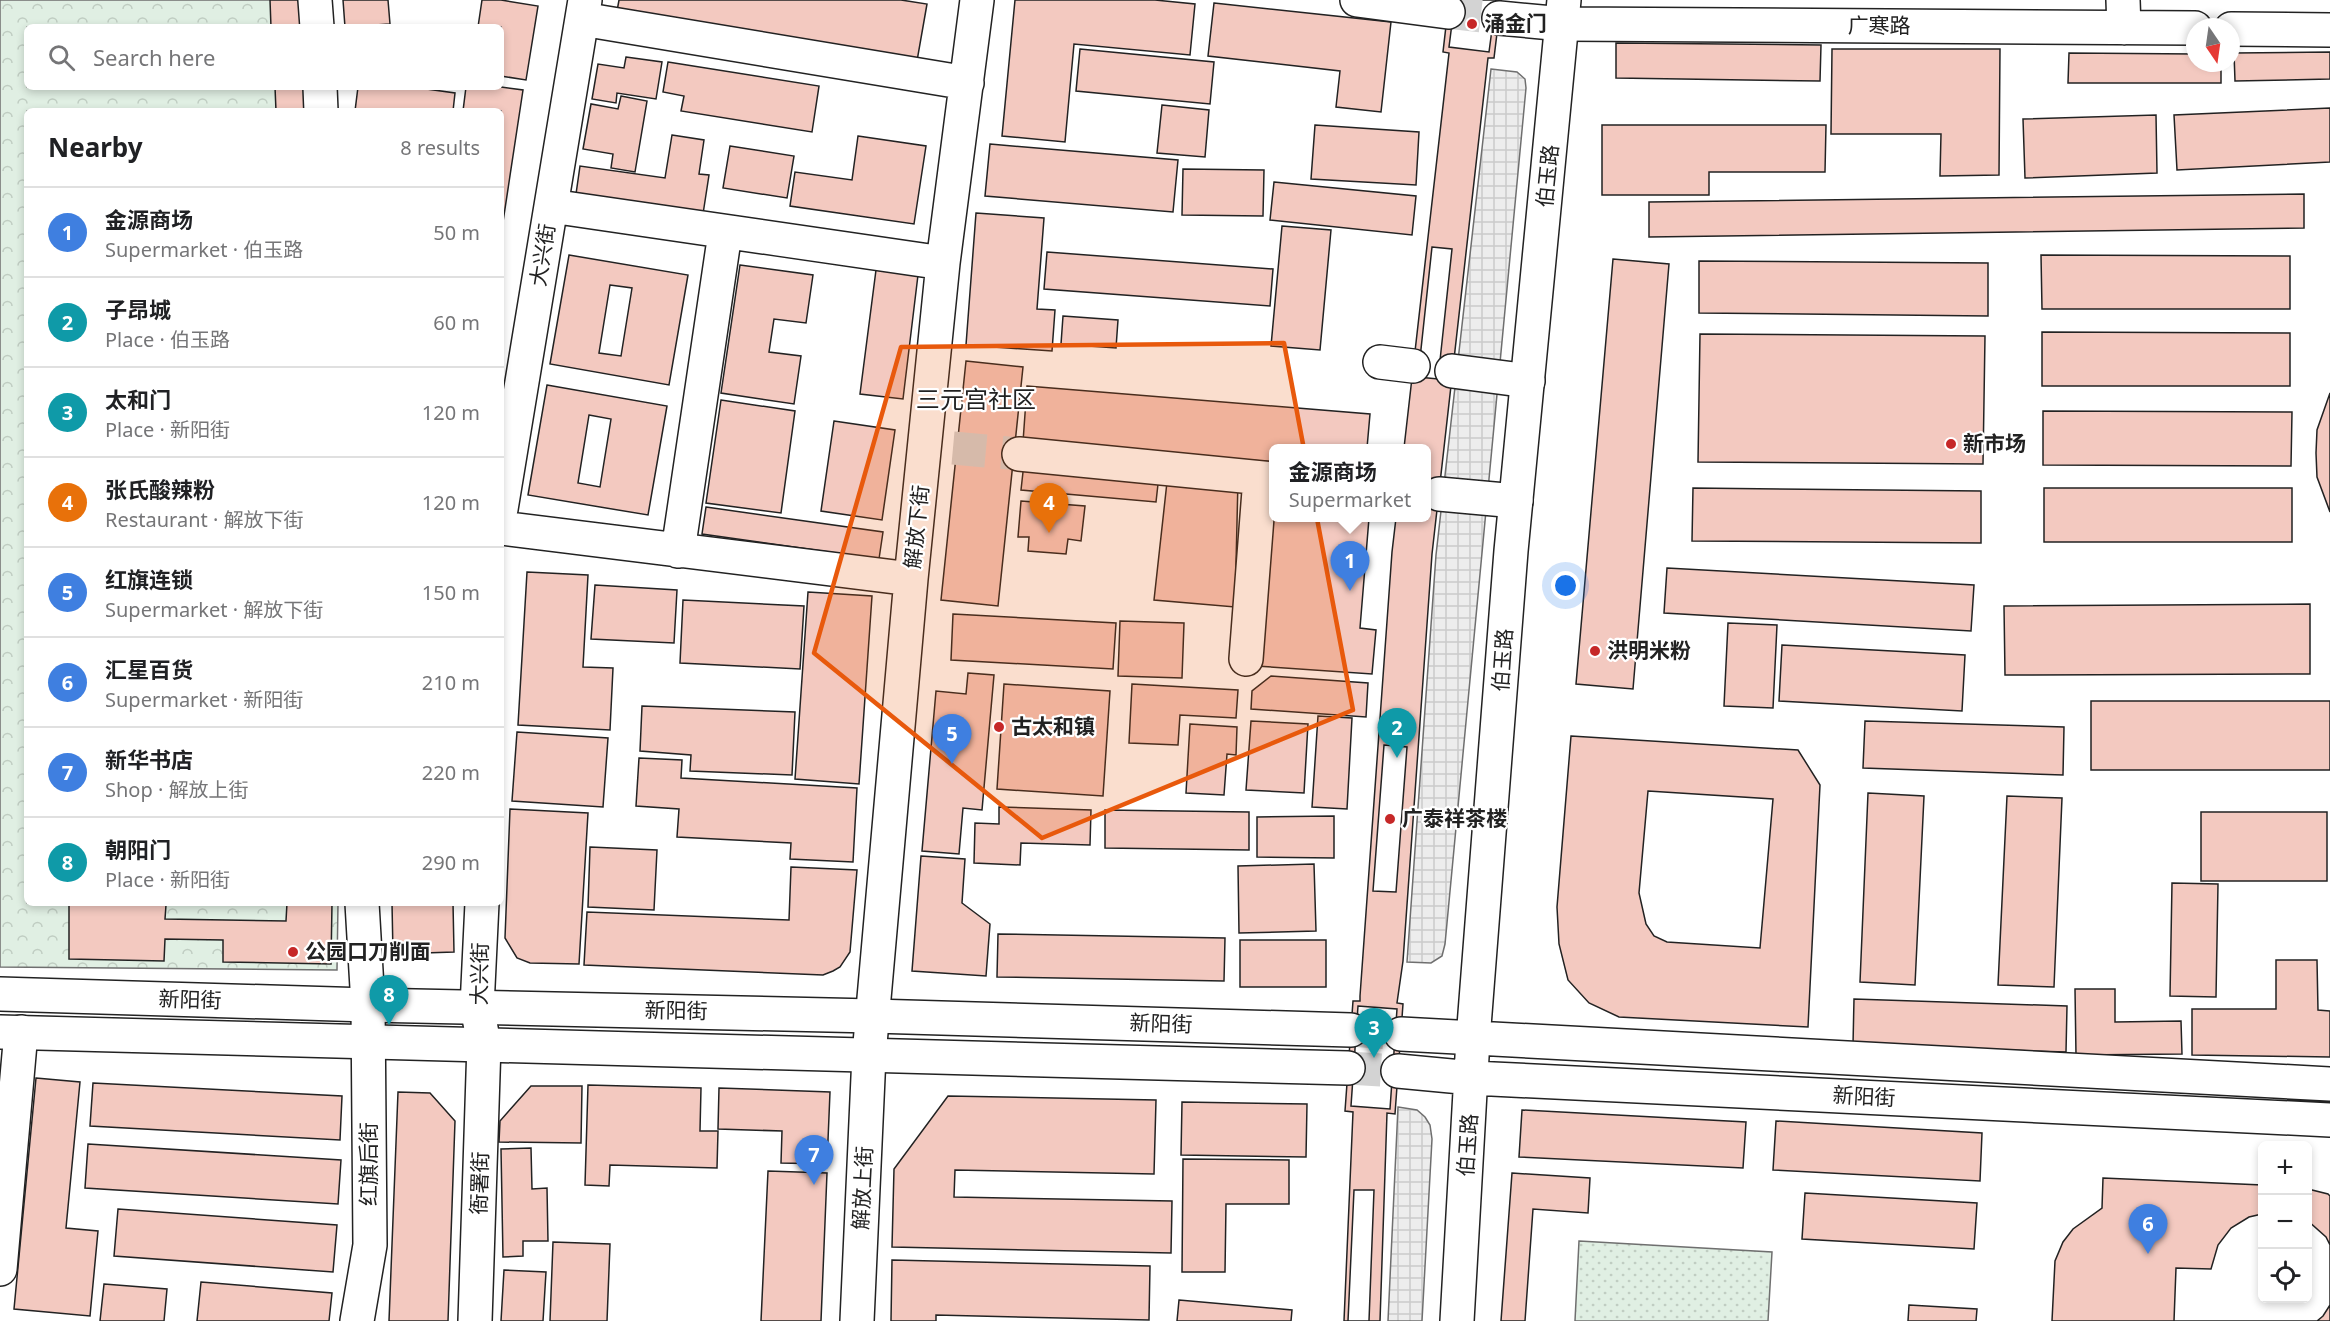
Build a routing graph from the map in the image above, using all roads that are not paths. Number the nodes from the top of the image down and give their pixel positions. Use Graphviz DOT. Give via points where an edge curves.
graph roads {
  1 [pos="315,0"];
  2 [pos="978,0"];
  3 [pos="1357,0"];
  4 [pos="583,9"];
  5 [pos="1448,12"];
  6 [pos="1563,12"];
  7 [pos="2065,14"];
  8 [pos="2123,14"];
  9 [pos="1498,18"];
  10 [pos="316,24"];
  11 [pos="2186,26"];
  12 [pos="2240,29"];
  13 [pos="2330,30"];
  14 [pos="967,83"];
  15 [pos="320,90"];
  16 [pos="321,108"];
  17 [pos="551,206"];
  18 [pos="725,232"];
  19 [pos="943,263"];
  20 [pos="1380,362"];
  21 [pos="1413,366"];
  22 [pos="1452,372"];
  23 [pos="1528,381"];
  24 [pos="1019,454"];
  25 [pos="1267,478"];
  26 [pos="504,491"];
  27 [pos="1439,494"];
  28 [pos="1516,501"];
  29 [pos="504,528"];
  30 [pos="678,551"];
  31 [pos="911,579"];
  32 [pos="1246,659"];
  33 [pos="363,906"];
  34 [pos="482,906"];
  35 [pos="0,994"];
  36 [pos="368,1005"];
  37 [pos="477,1007"];
  38 [pos="873,1016"];
  39 [pos="1351,1030"];
  40 [pos="10,1032"];
  41 [pos="1401,1034"];
  42 [pos="1473,1039"];
  43 [pos="368,1041"];
  44 [pos="484,1044"];
  45 [pos="869,1055"];
  46 [pos="1348,1068"];
  47 [pos="1398,1071"];
  48 [pos="1472,1078"];
  49 [pos="2330,1084"];
  50 [pos="2330,1120"];
  51 [pos="0,1269"];
  52 [pos="357,1321"];
  53 [pos="475,1321"];
  54 [pos="857,1321"];
  55 [pos="1457,1321"];
  1 -- 10 [label="main road"];
  2 -- 14 [label="main road, 解放下街"];
  3 -- 5 [label="main road"];
  4 -- 14 [label="main road"];
  4 -- 17 [label="main road, 大兴街"];
  6 -- 7 [label="main road, 广寒路"];
  6 -- 9 [label="main road, 广寒路"];
  6 -- 23 [label="main road, 伯玉路"];
  7 -- 8 [label="main road, 广寒路"];
  8 -- 11 [label="main road, 广寒路"];
  12 -- 13 [label="main road"];
  14 -- 19 [label="main road, 解放下街"];
  15 -- 16 [label="main road"];
  17 -- 18 [label="main road"];
  17 -- 26 [label="main road, 大兴街"];
  18 -- 19 [label="main road"];
  18 -- 30 [label="main road"];
  19 -- 31 [label="main road, 解放下街" via="939,447"];
  20 -- 21 [label="main road"];
  22 -- 23 [label="main road"];
  23 -- 28 [label="main road, 伯玉路"];
  24 -- 25 [label="main road"];
  25 -- 32 [label="main road"];
  27 -- 28 [label="main road"];
  28 -- 42 [label="main road, 伯玉路"];
  29 -- 30 [label="main road"];
  30 -- 31 [label="main road"];
  31 -- 38 [label="main road, 解放下街"];
  33 -- 36 [label="main road, 红旗后街"];
  34 -- 37 [label="main road, 大兴街"];
  35 -- 36 [label="main road, 新阳街"];
  36 -- 37 [label="main road, 新阳街"];
  36 -- 43 [label="main road, 红旗后街"];
  37 -- 38 [label="main road, 新阳街"];
  37 -- 44 [label="main road, 大兴街"];
  38 -- 39 [label="main road, 新阳街"];
  38 -- 45 [label="main road, 解放下街"];
  40 -- 43 [label="main road, 新阳街"];
  40 -- 51 [label="main road"];
  41 -- 42 [label="main road, 新阳街"];
  42 -- 48 [label="main road, 伯玉路"];
  42 -- 49 [label="main road, 新阳街"];
  43 -- 44 [label="main road, 新阳街"];
  43 -- 52 [label="main road, 红旗后街" via="370,1245"];
  44 -- 45 [label="main road, 新阳街"];
  44 -- 53 [label="main road, 衙署街"];
  45 -- 46 [label="main road, 新阳街"];
  45 -- 54 [label="main road, 解放上街"];
  47 -- 48 [label="main road, 新阳街"];
  48 -- 50 [label="main road, 新阳街"];
  48 -- 55 [label="main road, 伯玉路"];
}
